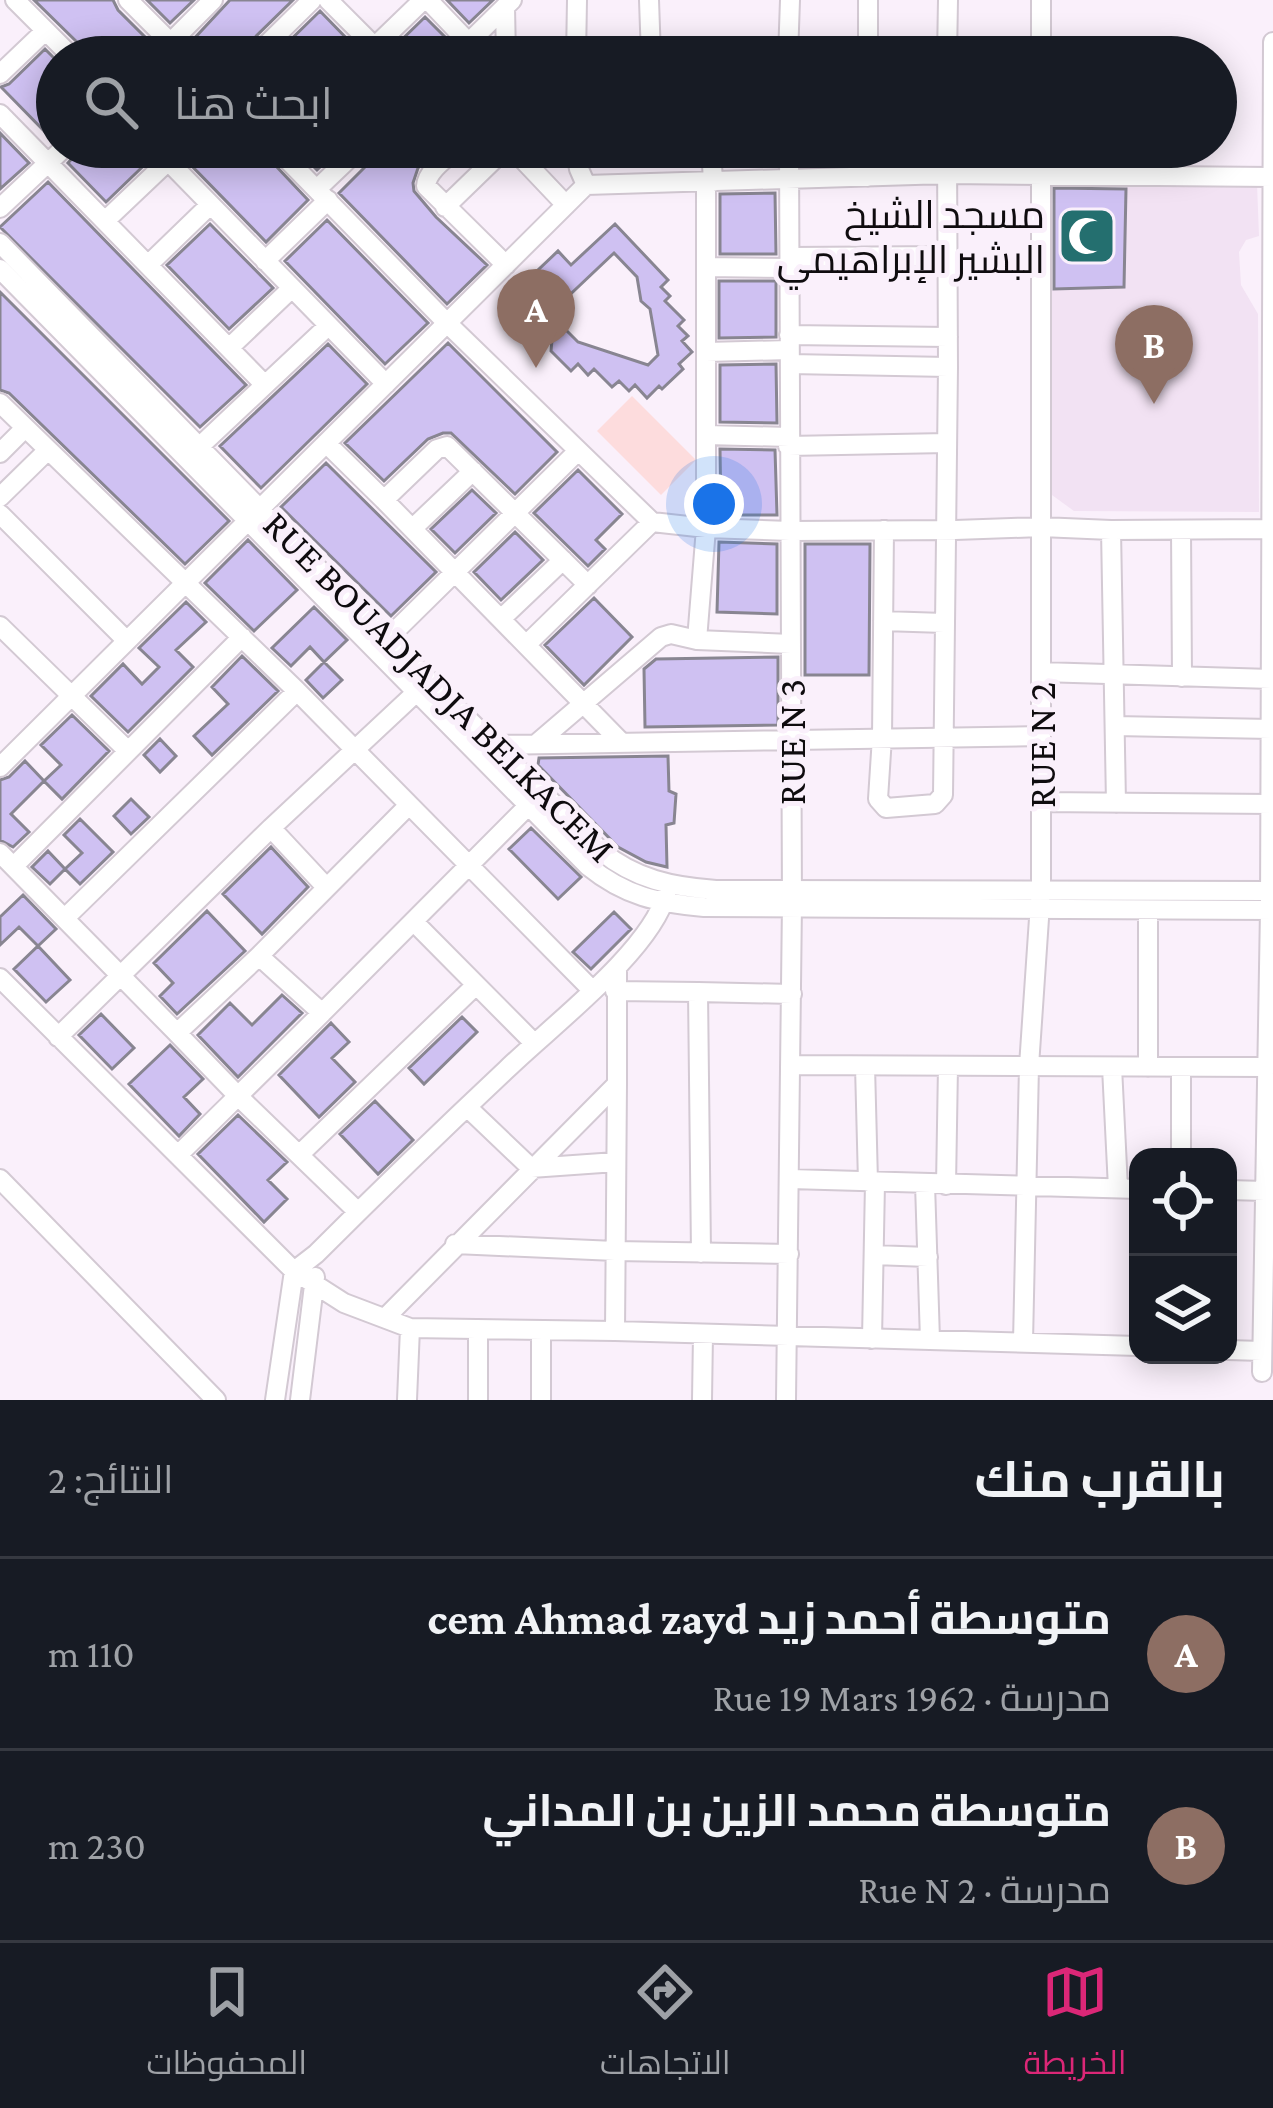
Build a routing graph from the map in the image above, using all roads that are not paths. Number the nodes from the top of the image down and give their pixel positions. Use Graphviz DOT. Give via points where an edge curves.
graph roads {
  1 [pos="15,0"];
  2 [pos="128,0"];
  3 [pos="213,0"];
  4 [pos="312,0"];
  5 [pos="328,0"];
  6 [pos="578,0"];
  7 [pos="649,0"];
  8 [pos="790,0"];
  9 [pos="868,0"];
  10 [pos="948,0"];
  11 [pos="1041,0"];
  12 [pos="417,2"];
  13 [pos="509,3"];
  14 [pos="290,7"];
  15 [pos="45,31"];
  16 [pos="40,36"];
  17 [pos="50,36"];
  18 [pos="157,36"];
  19 [pos="183,36"];
  20 [pos="269,36"];
  21 [pos="356,36"];
  22 [pos="384,36"];
  23 [pos="448,36"];
  24 [pos="478,36"];
  25 [pos="507,36"];
  26 [pos="577,36"];
  27 [pos="650,36"];
  28 [pos="789,36"];
  29 [pos="868,36"];
  30 [pos="947,36"];
  31 [pos="1041,36"];
  32 [pos="36,40"];
  33 [pos="1273,42"];
  34 [pos="0,74"];
  35 [pos="0,114"];
  36 [pos="36,149"];
  37 [pos="43,168"];
  38 [pos="55,168"];
  39 [pos="161,168"];
  40 [pos="185,168"];
  41 [pos="296,168"];
  42 [pos="344,168"];
  43 [pos="437,168"];
  44 [pos="487,168"];
  45 [pos="530,168"];
  46 [pos="579,168"];
  47 [pos="711,168"];
  48 [pos="790,168"];
  49 [pos="868,168"];
  50 [pos="947,168"];
  51 [pos="1041,168"];
  52 [pos="947,174"];
  53 [pos="1041,176"];
  54 [pos="868,177"];
  55 [pos="1273,177"];
  56 [pos="790,179"];
  57 [pos="710,182"];
  58 [pos="586,184"];
  59 [pos="322,195"];
  60 [pos="210,205"];
  61 [pos="566,205"];
  62 [pos="445,207"];
  63 [pos="0,208"];
  64 [pos="106,220"];
  65 [pos="0,243"];
  66 [pos="948,256"];
  67 [pos="266,261"];
  68 [pos="790,263"];
  69 [pos="149,264"];
  70 [pos="506,265"];
  71 [pos="706,267"];
  72 [pos="0,269"];
  73 [pos="1273,272"];
  74 [pos="292,288"];
  75 [pos="446,323"];
  76 [pos="328,326"];
  77 [pos="948,337"];
  78 [pos="229,348"];
  79 [pos="789,350"];
  80 [pos="706,352"];
  81 [pos="1272,357"];
  82 [pos="948,367"];
  83 [pos="386,384"];
  84 [pos="265,385"];
  85 [pos="0,403"];
  86 [pos="25,428"];
  87 [pos="706,435"];
  88 [pos="789,441"];
  89 [pos="1272,442"];
  90 [pos="326,443"];
  91 [pos="947,443"];
  92 [pos="200,447"];
  93 [pos="47,451"];
  94 [pos="578,451"];
  95 [pos="0,453"];
  96 [pos="473,471"];
  97 [pos="0,497"];
  98 [pos="384,500"];
  99 [pos="0,514"];
  100 [pos="516,514"];
  101 [pos="256,516"];
  102 [pos="652,522"];
  103 [pos="1041,526"];
  104 [pos="413,528"];
  105 [pos="706,528"];
  106 [pos="1272,529"];
  107 [pos="884,530"];
  108 [pos="944,530"];
  109 [pos="1111,530"];
  110 [pos="1181,530"];
  111 [pos="790,531"];
  112 [pos="563,560"];
  113 [pos="456,572"];
  114 [pos="185,584"];
  115 [pos="588,585"];
  116 [pos="502,619"];
  117 [pos="884,621"];
  118 [pos="944,623"];
  119 [pos="0,626"];
  120 [pos="242,637"];
  121 [pos="387,639"];
  122 [pos="697,640"];
  123 [pos="127,641"];
  124 [pos="527,644"];
  125 [pos="791,644"];
  126 [pos="1041,672"];
  127 [pos="1114,676"];
  128 [pos="1182,677"];
  129 [pos="423,686"];
  130 [pos="297,691"];
  131 [pos="1272,691"];
  132 [pos="71,696"];
  133 [pos="584,702"];
  134 [pos="1115,726"];
  135 [pos="1271,729"];
  136 [pos="1041,736"];
  137 [pos="882,737"];
  138 [pos="944,737"];
  139 [pos="791,739"];
  140 [pos="621,742"];
  141 [pos="536,744"];
  142 [pos="494,745"];
  143 [pos="354,748"];
  144 [pos="127,750"];
  145 [pos="3,758"];
  146 [pos="1272,779"];
  147 [pos="1041,802"];
  148 [pos="1116,803"];
  149 [pos="1270,804"];
  150 [pos="408,806"];
  151 [pos="529,806"];
  152 [pos="271,828"];
  153 [pos="7,859"];
  154 [pos="468,866"];
  155 [pos="326,887"];
  156 [pos="1041,889"];
  157 [pos="666,893"];
  158 [pos="792,898"];
  159 [pos="1272,901"];
  160 [pos="1040,909"];
  161 [pos="1148,910"];
  162 [pos="65,918"];
  163 [pos="414,922"];
  164 [pos="1271,932"];
  165 [pos="259,956"];
  166 [pos="617,967"];
  167 [pos="121,975"];
  168 [pos="0,978"];
  169 [pos="476,985"];
  170 [pos="592,990"];
  171 [pos="615,991"];
  172 [pos="698,992"];
  173 [pos="791,994"];
  174 [pos="322,1013"];
  175 [pos="177,1033"];
  176 [pos="58,1037"];
  177 [pos="534,1042"];
  178 [pos="791,1065"];
  179 [pos="865,1066"];
  180 [pos="948,1066"];
  181 [pos="1029,1066"];
  182 [pos="1112,1066"];
  183 [pos="1148,1067"];
  184 [pos="1181,1067"];
  185 [pos="1268,1067"];
  186 [pos="617,1084"];
  187 [pos="238,1096"];
  188 [pos="467,1107"];
  189 [pos="1181,1148"];
  190 [pos="178,1155"];
  191 [pos="299,1156"];
  192 [pos="616,1162"];
  193 [pos="531,1168"];
  194 [pos="0,1179"];
  195 [pos="790,1179"];
  196 [pos="871,1182"];
  197 [pos="925,1184"];
  198 [pos="946,1185"];
  199 [pos="1028,1187"];
  200 [pos="1128,1188"];
  201 [pos="1237,1190"];
  202 [pos="1265,1191"];
  203 [pos="358,1212"];
  204 [pos="455,1244"];
  205 [pos="615,1251"];
  206 [pos="700,1253"];
  207 [pos="789,1254"];
  208 [pos="316,1255"];
  209 [pos="874,1255"];
  210 [pos="1269,1255"];
  211 [pos="928,1257"];
  212 [pos="294,1271"];
  213 [pos="314,1284"];
  214 [pos="385,1318"];
  215 [pos="410,1328"];
  216 [pos="478,1329"];
  217 [pos="542,1330"];
  218 [pos="615,1331"];
  219 [pos="703,1334"];
  220 [pos="787,1337"];
  221 [pos="872,1339"];
  222 [pos="930,1340"];
  223 [pos="1266,1341"];
  224 [pos="1022,1342"];
  225 [pos="1129,1346"];
  226 [pos="1262,1372"];
  227 [pos="216,1400"];
  228 [pos="275,1400"];
  229 [pos="300,1400"];
  230 [pos="407,1400"];
  231 [pos="478,1400"];
  232 [pos="542,1400"];
  233 [pos="701,1400"];
  234 [pos="786,1400"];
  1 -- 15 [label="street"];
  2 -- 18 [label="street"];
  3 -- 19 [label="street"];
  4 -- 14 [label="street"];
  5 -- 21 [label="street"];
  6 -- 26 [label="street"];
  7 -- 27 [label="street"];
  8 -- 28 [label="street"];
  9 -- 29 [label="street"];
  10 -- 30 [label="street"];
  11 -- 31 [label="street"];
  12 -- 22 [label="street"];
  12 -- 23 [label="street"];
  13 -- 24 [label="street"];
  13 -- 25 [label="street"];
  14 -- 20 [label="street"];
  15 -- 16 [label="street"];
  15 -- 17 [label="street"];
  32 -- 34 [label="street"];
  33 -- 55 [label="street"];
  35 -- 36 [label="street"];
  37 -- 63 [label="street"];
  38 -- 64 [label="street"];
  39 -- 64 [label="street"];
  40 -- 60 [label="street"];
  41 -- 59 [label="street"];
  42 -- 59 [label="street"];
  43 -- 62 [label="street" via="427,188"];
  44 -- 62 [label="street"];
  45 -- 61 [label="street"];
  46 -- 58 [label="street"];
  47 -- 57 [label="street"];
  48 -- 56 [label="street, RUE N 3"];
  49 -- 54 [label="street"];
  50 -- 52 [label="street"];
  51 -- 53 [label="street, RUE N 2"];
  52 -- 53 [label="street"];
  52 -- 54 [label="street"];
  52 -- 66 [label="street"];
  53 -- 55 [label="street"];
  53 -- 103 [label="street, RUE N 2"];
  54 -- 56 [label="street"];
  55 -- 73 [label="street"];
  56 -- 57 [label="street"];
  56 -- 68 [label="street, RUE N 3"];
  57 -- 58 [label="street"];
  57 -- 71 [label="street"];
  58 -- 61 [label="street"];
  59 -- 67 [label="street"];
  59 -- 75 [label="street"];
  60 -- 67 [label="street"];
  60 -- 69 [label="street"];
  61 -- 70 [label="street"];
  62 -- 70 [label="street"];
  64 -- 69 [label="street"];
  65 -- 92 [label="street, RUE BOUADJADJA BELKACEM"];
  66 -- 68 [label="street"];
  66 -- 77 [label="street"];
  67 -- 74 [label="street"];
  68 -- 71 [label="street"];
  68 -- 79 [label="street, RUE N 3"];
  69 -- 78 [label="street"];
  70 -- 75 [label="street"];
  71 -- 80 [label="street"];
  72 -- 101 [label="street, RUE BOUADJADJA BELKACEM"];
  73 -- 81 [label="street"];
  74 -- 76 [label="street"];
  74 -- 78 [label="street"];
  75 -- 83 [label="street"];
  75 -- 94 [label="street"];
  76 -- 83 [label="street"];
  76 -- 84 [label="street"];
  77 -- 79 [label="street"];
  77 -- 82 [label="street"];
  78 -- 84 [label="street"];
  79 -- 80 [label="street"];
  79 -- 82 [label="street"];
  79 -- 88 [label="street, RUE N 3"];
  80 -- 87 [label="street"];
  81 -- 89 [label="street"];
  82 -- 91 [label="street"];
  83 -- 90 [label="street"];
  84 -- 92 [label="street"];
  85 -- 86 [label="street"];
  86 -- 93 [label="street"];
  86 -- 95 [label="street"];
  87 -- 88 [label="street"];
  87 -- 105 [label="street"];
  88 -- 91 [label="street"];
  88 -- 111 [label="street, RUE N 3"];
  89 -- 106 [label="street"];
  90 -- 98 [label="street"];
  90 -- 101 [label="street"];
  91 -- 108 [label="street"];
  92 -- 101 [label="street, RUE BOUADJADJA BELKACEM"];
  93 -- 97 [label="street"];
  93 -- 114 [label="street"];
  94 -- 100 [label="street"];
  94 -- 102 [label="street"];
  96 -- 98 [label="street" via="442,446"];
  96 -- 100 [label="street"];
  96 -- 104 [label="street"];
  98 -- 104 [label="street"];
  99 -- 123 [label="street"];
  100 -- 112 [label="street"];
  100 -- 113 [label="street"];
  101 -- 114 [label="street"];
  101 -- 121 [label="street, RUE BOUADJADJA BELKACEM"];
  101 -- 129 [label="street, RUE BOUADJADJA BELKACEM"];
  102 -- 105 [label="street"];
  102 -- 115 [label="street"];
  103 -- 108 [label="street"];
  103 -- 109 [label="street"];
  103 -- 126 [label="street, RUE N 2"];
  104 -- 113 [label="street"];
  105 -- 111 [label="street"];
  105 -- 122 [label="street"];
  106 -- 110 [label="street"];
  106 -- 131 [label="street"];
  107 -- 108 [label="street"];
  107 -- 111 [label="street"];
  107 -- 117 [label="street"];
  108 -- 118 [label="street"];
  109 -- 110 [label="street"];
  109 -- 127 [label="street"];
  110 -- 128 [label="street"];
  111 -- 125 [label="street, RUE N 3"];
  112 -- 115 [label="street"];
  112 -- 116 [label="street"];
  113 -- 116 [label="street"];
  113 -- 121 [label="street"];
  114 -- 120 [label="street"];
  114 -- 123 [label="street"];
  115 -- 124 [label="street"];
  116 -- 124 [label="street"];
  117 -- 118 [label="street"];
  117 -- 137 [label="street"];
  118 -- 138 [label="street"];
  119 -- 132 [label="street"];
  120 -- 130 [label="street"];
  120 -- 144 [label="street"];
  121 -- 129 [label="street, RUE BOUADJADJA BELKACEM"];
  122 -- 125 [label="street"];
  122 -- 133 [label="street" via="661,637"];
  123 -- 132 [label="street"];
  124 -- 133 [label="street"];
  125 -- 139 [label="street, RUE N 3"];
  126 -- 127 [label="street"];
  126 -- 136 [label="street, RUE N 2"];
  127 -- 128 [label="street"];
  127 -- 134 [label="street"];
  128 -- 131 [label="street"];
  129 -- 142 [label="street, RUE BOUADJADJA BELKACEM"];
  129 -- 143 [label="street"];
  129 -- 151 [label="street, RUE BOUADJADJA BELKACEM"];
  130 -- 143 [label="street"];
  130 -- 162 [label="street"];
  131 -- 135 [label="street"];
  132 -- 144 [label="street"];
  132 -- 145 [label="street"];
  133 -- 140 [label="street"];
  133 -- 141 [label="street"];
  134 -- 135 [label="street"];
  134 -- 148 [label="street"];
  135 -- 146 [label="street"];
  136 -- 138 [label="street"];
  136 -- 147 [label="street, RUE N 2"];
  137 -- 138 [label="street"];
  137 -- 138 [label="street" via="878,799 886,808 941,800"];
  137 -- 139 [label="street"];
  139 -- 140 [label="street"];
  139 -- 158 [label="street, RUE N 3"];
  140 -- 141 [label="street"];
  141 -- 142 [label="street"];
  142 -- 157 [label="street, RUE BOUADJADJA BELKACEM" via="616,863"];
  143 -- 150 [label="street"];
  143 -- 152 [label="street"];
  144 -- 153 [label="street"];
  146 -- 149 [label="street"];
  147 -- 148 [label="street"];
  147 -- 156 [label="street, RUE N 2"];
  148 -- 149 [label="street"];
  149 -- 159 [label="street"];
  150 -- 154 [label="street"];
  150 -- 155 [label="street"];
  151 -- 154 [label="street"];
  151 -- 157 [label="street, RUE BOUADJADJA BELKACEM" via="605,880 622,890"];
  152 -- 155 [label="street"];
  152 -- 167 [label="street"];
  153 -- 162 [label="street"];
  154 -- 163 [label="street"];
  154 -- 170 [label="street"];
  155 -- 165 [label="street"];
  156 -- 158 [label="street, RUE BOUADJADJA BELKACEM"];
  156 -- 159 [label="street, RUE BOUADJADJA BELKACEM"];
  156 -- 160 [label="street, RUE N 2"];
  157 -- 158 [label="street, RUE BOUADJADJA BELKACEM" via="704,907"];
  157 -- 166 [label="street" via="648,932"];
  158 -- 160 [label="street, RUE BOUADJADJA BELKACEM"];
  158 -- 173 [label="street, RUE N 3"];
  159 -- 161 [label="street, RUE BOUADJADJA BELKACEM"];
  159 -- 164 [label="street"];
  160 -- 161 [label="street, RUE BOUADJADJA BELKACEM"];
  160 -- 181 [label="street, RUE N 2"];
  161 -- 183 [label="street"];
  162 -- 167 [label="street"];
  163 -- 169 [label="street"];
  163 -- 174 [label="street"];
  164 -- 185 [label="street"];
  165 -- 174 [label="street"];
  165 -- 175 [label="street"];
  166 -- 170 [label="street"];
  166 -- 171 [label="street"];
  167 -- 175 [label="street"];
  167 -- 176 [label="street"];
  168 -- 176 [label="street"];
  169 -- 177 [label="street"];
  169 -- 191 [label="street"];
  170 -- 177 [label="street"];
  171 -- 172 [label="street"];
  171 -- 186 [label="street"];
  172 -- 173 [label="street"];
  172 -- 206 [label="street"];
  173 -- 178 [label="street, RUE N 3"];
  174 -- 187 [label="street"];
  175 -- 187 [label="street"];
  176 -- 190 [label="street"];
  177 -- 188 [label="street"];
  178 -- 179 [label="street"];
  178 -- 195 [label="street, RUE N 3"];
  179 -- 180 [label="street"];
  179 -- 196 [label="street"];
  180 -- 181 [label="street"];
  180 -- 198 [label="street"];
  181 -- 182 [label="street"];
  181 -- 199 [label="street, RUE N 2"];
  182 -- 183 [label="street"];
  182 -- 200 [label="street"];
  183 -- 184 [label="street"];
  184 -- 185 [label="street"];
  184 -- 189 [label="street"];
  185 -- 202 [label="street"];
  186 -- 192 [label="street"];
  186 -- 193 [label="street"];
  187 -- 190 [label="street"];
  187 -- 191 [label="street"];
  188 -- 193 [label="street"];
  188 -- 203 [label="street"];
  190 -- 212 [label="street"];
  191 -- 203 [label="street"];
  192 -- 193 [label="street"];
  192 -- 205 [label="street"];
  193 -- 204 [label="street"];
  194 -- 227 [label="street"];
  195 -- 196 [label="street"];
  195 -- 207 [label="street, RUE N 3"];
  196 -- 197 [label="street"];
  196 -- 209 [label="street"];
  197 -- 198 [label="street"];
  197 -- 211 [label="street"];
  198 -- 199 [label="street"];
  199 -- 200 [label="street"];
  199 -- 224 [label="street, RUE N 2"];
  201 -- 202 [label="street"];
  202 -- 210 [label="street"];
  203 -- 208 [label="street"];
  204 -- 205 [label="street"];
  204 -- 214 [label="street"];
  205 -- 206 [label="street"];
  205 -- 218 [label="street"];
  206 -- 207 [label="street"];
  207 -- 220 [label="street, RUE N 3"];
  208 -- 212 [label="street"];
  208 -- 213 [label="street"];
  209 -- 211 [label="street"];
  209 -- 221 [label="street"];
  210 -- 223 [label="street"];
  211 -- 222 [label="street"];
  212 -- 213 [label="street"];
  212 -- 228 [label="street"];
  213 -- 214 [label="street"];
  213 -- 229 [label="street"];
  214 -- 215 [label="street"];
  215 -- 216 [label="street"];
  215 -- 230 [label="street"];
  216 -- 217 [label="street"];
  216 -- 231 [label="street"];
  217 -- 218 [label="street"];
  217 -- 232 [label="street"];
  218 -- 219 [label="street"];
  219 -- 220 [label="street"];
  219 -- 233 [label="street"];
  220 -- 221 [label="street"];
  220 -- 234 [label="street, RUE N 3"];
  221 -- 222 [label="street"];
  222 -- 224 [label="street"];
  223 -- 226 [label="street"];
  224 -- 225 [label="street"];
}
